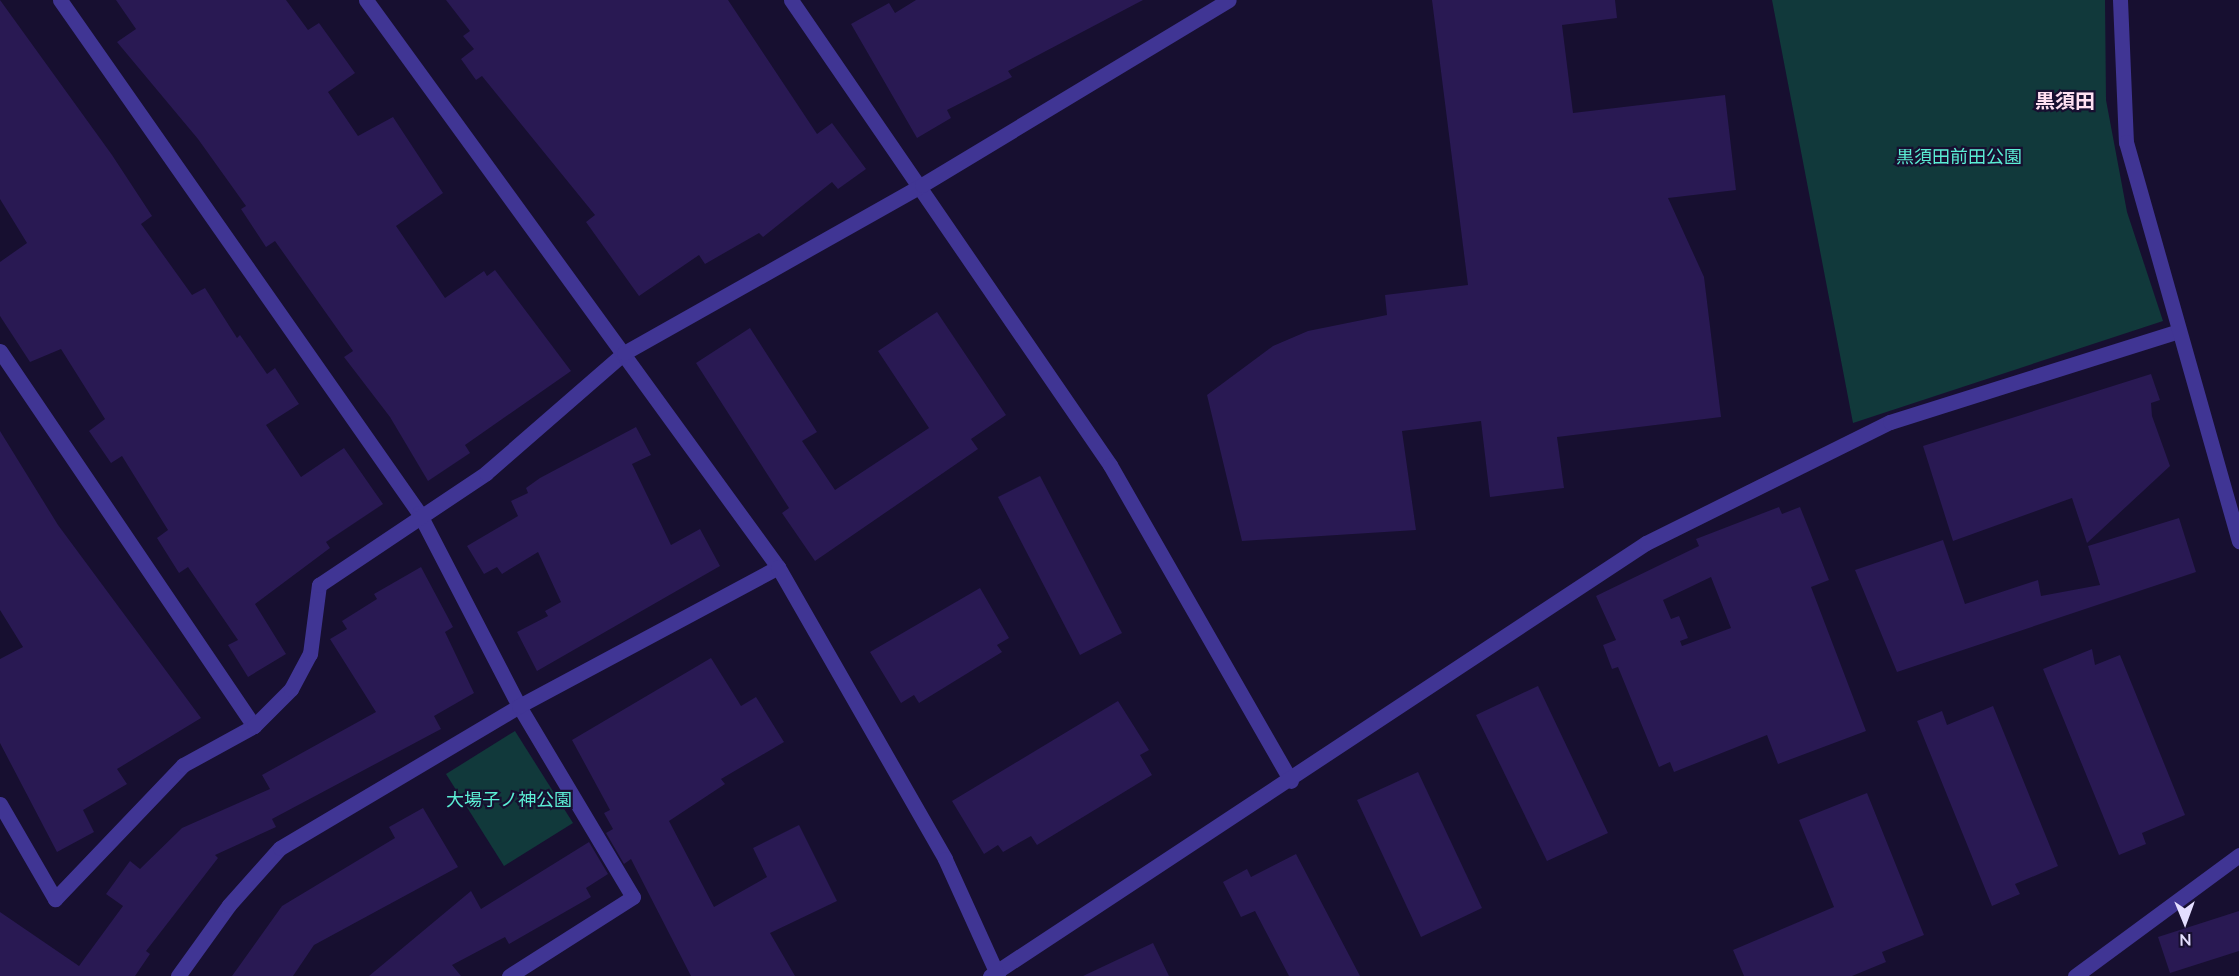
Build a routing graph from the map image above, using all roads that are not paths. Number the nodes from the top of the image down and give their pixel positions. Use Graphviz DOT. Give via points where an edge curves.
graph roads {
  1 [pos="60,0"];
  2 [pos="366,0"];
  3 [pos="1229,0"];
  4 [pos="2120,0"];
  5 [pos="794,1"];
  6 [pos="922,185"];
  7 [pos="2176,332"];
  8 [pos="0,351"];
  9 [pos="624,353"];
  10 [pos="419,513"];
  11 [pos="2238,533"];
  12 [pos="778,567"];
  13 [pos="519,706"];
  14 [pos="255,726"];
  15 [pos="1291,781"];
  16 [pos="0,804"];
  17 [pos="2239,855"];
  18 [pos="995,975"];
  19 [pos="178,976"];
  20 [pos="509,976"];
  21 [pos="2075,976"];
  1 -- 10 [label="street"];
  2 -- 9 [label="street"];
  3 -- 6 [label="street"];
  4 -- 7 [label="street" via="2126,142"];
  5 -- 6 [label="street"];
  6 -- 9 [label="street"];
  6 -- 15 [label="street" via="1110,465"];
  7 -- 11 [label="street"];
  7 -- 15 [label="street" via="1890,422 1646,543"];
  8 -- 14 [label="street"];
  9 -- 10 [label="street" via="486,473"];
  9 -- 12 [label="street"];
  10 -- 13 [label="street"];
  10 -- 14 [label="street" via="319,585 310,654 291,689"];
  12 -- 13 [label="street"];
  12 -- 18 [label="street" via="945,859"];
  13 -- 19 [label="street" via="280,848 229,905"];
  13 -- 20 [label="street" via="633,897"];
  14 -- 16 [label="street" via="183,765 55,898"];
  15 -- 18 [label="street"];
  17 -- 21 [label="street"];
}
